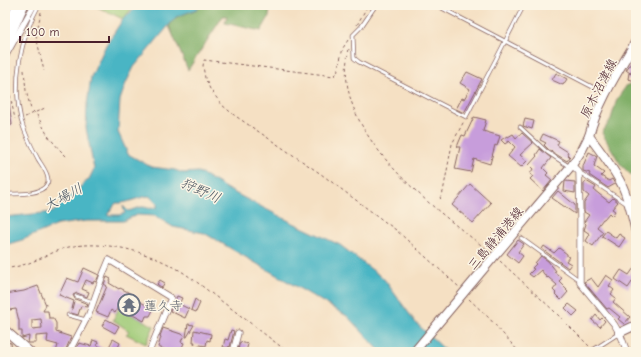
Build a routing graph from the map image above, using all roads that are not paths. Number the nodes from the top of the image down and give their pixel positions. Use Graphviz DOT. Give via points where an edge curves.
graph roads {
  1 [pos="17,5"];
  2 [pos="20,5"];
  3 [pos="23,5"];
  4 [pos="34,5"];
  5 [pos="39,5"];
  6 [pos="376,5"];
  7 [pos="436,5"];
  8 [pos="524,5"];
  9 [pos="625,5"];
  10 [pos="636,10"];
  11 [pos="5,29"];
  12 [pos="5,38"];
  13 [pos="505,41"];
  14 [pos="5,45"];
  15 [pos="635,46"];
  16 [pos="5,56"];
  17 [pos="606,94"];
  18 [pos="520,127"];
  19 [pos="589,136"];
  20 [pos="571,166"];
  21 [pos="579,172"];
  22 [pos="5,194"];
  23 [pos="632,206"];
  24 [pos="636,232"];
  25 [pos="521,238"];
  26 [pos="579,280"];
  27 [pos="76,296"];
  28 [pos="93,302"];
  29 [pos="68,315"];
  30 [pos="86,320"];
  31 [pos="636,325"];
  32 [pos="5,330"];
  33 [pos="238,333"];
  34 [pos="619,333"];
  35 [pos="593,350"];
  36 [pos="30,352"];
  37 [pos="69,352"];
  38 [pos="149,352"];
  39 [pos="234,352"];
  40 [pos="414,352"];
  41 [pos="627,352"];
  1 -- 11 [label="main road"];
  2 -- 12 [label="highway"];
  3 -- 14 [label="highway"];
  4 -- 16 [label="street"];
  5 -- 22 [label="lane" via="28,29 18,69 17,92 21,119 30,144 49,180 43,189 37,192"];
  6 -- 13 [label="lane" via="353,35 354,58 466,117"];
  7 -- 13 [label="lane"];
  8 -- 13 [label="lane"];
  9 -- 10 [label="lane"];
  13 -- 17 [label="lane"];
  15 -- 17 [label="main road, 原木沼津線"];
  17 -- 19 [label="main road, 原木沼津線"];
  18 -- 20 [label="lane" via="547,152"];
  19 -- 20 [label="main road, 三島静浦港線"];
  19 -- 23 [label="main road, 原木沼津線" via="607,160"];
  20 -- 21 [label="street"];
  20 -- 40 [label="main road, 三島静浦港線, bridge"];
  21 -- 23 [label="lane"];
  21 -- 26 [label="street"];
  23 -- 24 [label="main road, 原木沼津線"];
  25 -- 26 [label="lane"];
  26 -- 34 [label="street"];
  27 -- 28 [label="lane"];
  28 -- 30 [label="street"];
  28 -- 38 [label="street" via="109,260 171,298"];
  29 -- 30 [label="lane"];
  30 -- 37 [label="street"];
  31 -- 34 [label="main road"];
  32 -- 36 [label="main road"];
  33 -- 39 [label="street"];
  34 -- 35 [label="lane"];
  34 -- 41 [label="street"];
}
